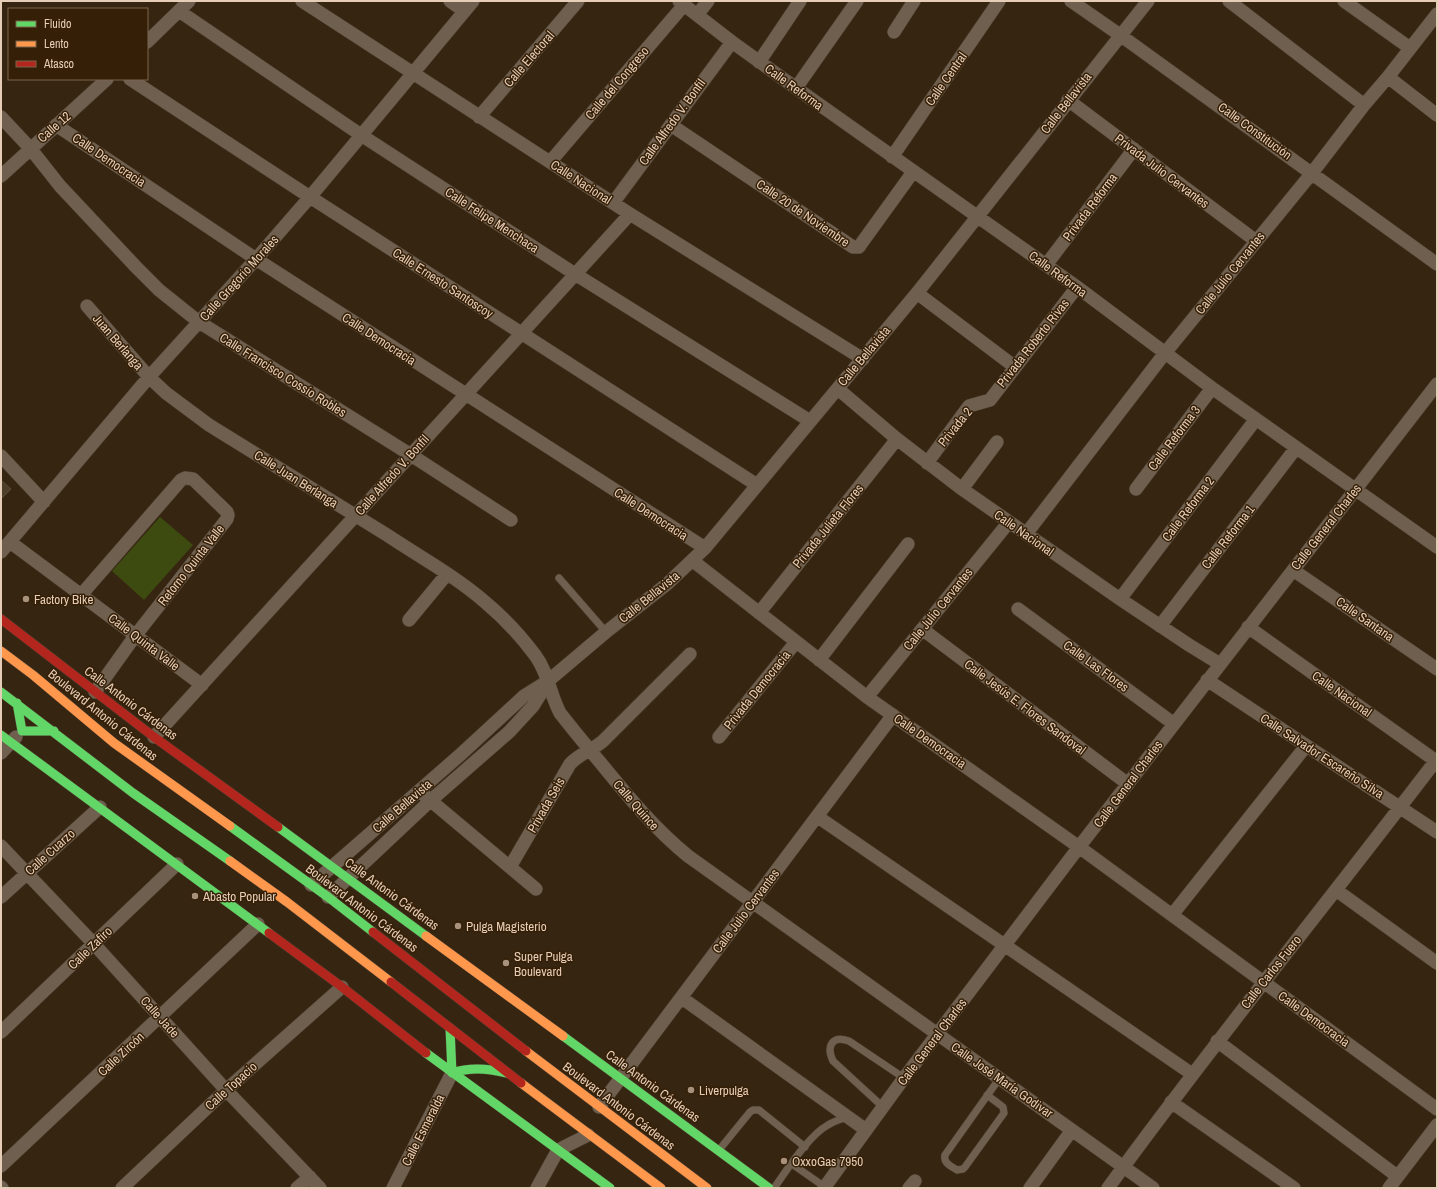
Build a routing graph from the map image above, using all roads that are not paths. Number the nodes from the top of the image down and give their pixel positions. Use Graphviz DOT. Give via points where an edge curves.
graph roads {
  1 [pos="189,1"];
  2 [pos="302,1"];
  3 [pos="450,1"];
  4 [pos="473,1"];
  5 [pos="578,1"];
  6 [pos="708,1"];
  7 [pos="800,1"];
  8 [pos="857,1"];
  9 [pos="914,1"];
  10 [pos="999,1"];
  11 [pos="1071,1"];
  12 [pos="1148,1"];
  13 [pos="1229,1"];
  14 [pos="1344,1"];
  15 [pos="681,3"];
  16 [pos="179,11"];
  17 [pos="464,11"];
  18 [pos="1437,14"];
  19 [pos="697,15"];
  20 [pos="894,32"];
  21 [pos="1120,35"];
  22 [pos="148,41"];
  23 [pos="732,42"];
  24 [pos="1410,48"];
  25 [pos="759,62"];
  26 [pos="413,73"];
  27 [pos="1388,77"];
  28 [pos="106,80"];
  29 [pos="132,80"];
  30 [pos="796,88"];
  31 [pos="1068,100"];
  32 [pos="1364,105"];
  33 [pos="1437,115"];
  34 [pos="1,117"];
  35 [pos="479,117"];
  36 [pos="56,125"];
  37 [pos="671,125"];
  38 [pos="361,135"];
  39 [pos="30,148"];
  40 [pos="1134,149"];
  41 [pos="892,157"];
  42 [pos="550,162"];
  43 [pos="913,172"];
  44 [pos="1312,173"];
  45 [pos="1,176"];
  46 [pos="310,197"];
  47 [pos="613,203"];
  48 [pos="630,214"];
  49 [pos="976,217"];
  50 [pos="1256,241"];
  51 [pos="256,259"];
  52 [pos="1437,264"];
  53 [pos="1046,265"];
  54 [pos="575,274"];
  55 [pos="1077,287"];
  56 [pos="917,293"];
  57 [pos="87,306"];
  58 [pos="199,322"];
  59 [pos="520,333"];
  60 [pos="1165,353"];
  61 [pos="863,359"];
  62 [pos="1015,367"];
  63 [pos="150,377"];
  64 [pos="1437,384"];
  65 [pos="1212,388"];
  66 [pos="838,389"];
  67 [pos="465,395"];
  68 [pos="990,400"];
  69 [pos="1432,400"];
  70 [pos="1256,419"];
  71 [pos="810,421"];
  72 [pos="897,439"];
  73 [pos="997,442"];
  74 [pos="1296,448"];
  75 [pos="411,455"];
  76 [pos="1,456"];
  77 [pos="927,463"];
  78 [pos="757,485"];
  79 [pos="962,489"];
  80 [pos="1136,489"];
  81 [pos="1355,489"];
  82 [pos="44,502"];
  83 [pos="355,515"];
  84 [pos="511,520"];
  85 [pos="1009,522"];
  86 [pos="1026,534"];
  87 [pos="10,542"];
  88 [pos="908,544"];
  89 [pos="1437,547"];
  90 [pos="705,548"];
  91 [pos="1,552"];
  92 [pos="693,561"];
  93 [pos="1293,570"];
  94 [pos="447,574"];
  95 [pos="559,578"];
  96 [pos="81,595"];
  97 [pos="1120,599"];
  98 [pos="1018,609"];
  99 [pos="759,613"];
  100 [pos="1,619"];
  101 [pos="409,620"];
  102 [pos="1160,626"];
  103 [pos="1248,627"];
  104 [pos="922,629"];
  105 [pos="606,632"];
  106 [pos="135,636"];
  107 [pos="796,642"];
  108 [pos="1,651"];
  109 [pos="690,654"];
  110 [pos="819,660"];
  111 [pos="1220,664"];
  112 [pos="1437,669"];
  113 [pos="33,675"];
  114 [pos="1207,680"];
  115 [pos="548,681"];
  116 [pos="202,686"];
  117 [pos="36,691"];
  118 [pos="1,692"];
  119 [pos="95,692"];
  120 [pos="867,697"];
  121 [pos="17,703"];
  122 [pos="40,713"];
  123 [pos="893,715"];
  124 [pos="1174,724"];
  125 [pos="78,725"];
  126 [pos="22,731"];
  127 [pos="54,732"];
  128 [pos="154,737"];
  129 [pos="719,737"];
  130 [pos="6,738"];
  131 [pos="114,743"];
  132 [pos="1306,746"];
  133 [pos="589,750"];
  134 [pos="1,753"];
  135 [pos="1436,760"];
  136 [pos="1128,784"];
  137 [pos="418,791"];
  138 [pos="430,801"];
  139 [pos="100,807"];
  140 [pos="1400,807"];
  141 [pos="818,817"];
  142 [pos="1437,832"];
  143 [pos="1,846"];
  144 [pos="1079,847"];
  145 [pos="177,864"];
  146 [pos="332,867"];
  147 [pos="510,867"];
  148 [pos="28,873"];
  149 [pos="348,878"];
  150 [pos="311,885"];
  151 [pos="536,889"];
  152 [pos="1336,890"];
  153 [pos="328,897"];
  154 [pos="1,898"];
  155 [pos="754,902"];
  156 [pos="1172,916"];
  157 [pos="258,924"];
  158 [pos="94,944"];
  159 [pos="1004,946"];
  160 [pos="1437,963"];
  161 [pos="1263,982"];
  162 [pos="342,987"];
  163 [pos="682,998"];
  164 [pos="160,1017"];
  165 [pos="450,1028"];
  166 [pos="1,1032"];
  167 [pos="937,1034"];
  168 [pos="1217,1041"];
  169 [pos="452,1073"];
  170 [pos="509,1073"];
  171 [pos="1192,1074"];
  172 [pos="904,1078"];
  173 [pos="621,1079"];
  174 [pos="999,1079"];
  175 [pos="226,1090"];
  176 [pos="988,1096"];
  177 [pos="1171,1102"];
  178 [pos="883,1107"];
  179 [pos="599,1108"];
  180 [pos="1437,1109"];
  181 [pos="848,1117"];
  182 [pos="1437,1125"];
  183 [pos="866,1130"];
  184 [pos="1072,1130"];
  185 [pos="588,1135"];
  186 [pos="805,1147"];
  187 [pos="558,1150"];
  188 [pos="719,1150"];
  189 [pos="792,1164"];
  190 [pos="1,1166"];
  191 [pos="1124,1167"];
  192 [pos="1397,1176"];
  193 [pos="310,1177"];
  194 [pos="825,1187"];
  195 [pos="122,1188"];
  196 [pos="297,1188"];
  197 [pos="320,1188"];
  198 [pos="393,1188"];
  199 [pos="537,1188"];
  200 [pos="610,1188"];
  201 [pos="661,1188"];
  202 [pos="707,1188"];
  203 [pos="769,1188"];
  204 [pos="774,1188"];
  205 [pos="1030,1188"];
  206 [pos="1108,1188"];
  207 [pos="1153,1188"];
  208 [pos="1294,1188"];
  209 [pos="1388,1188"];
  1 -- 16 [label="street"];
  2 -- 26 [label="street, Calle Nacional"];
  3 -- 17 [label="street"];
  4 -- 17 [label="street, Calle Gregorio Morales"];
  5 -- 35 [label="street, Calle Electoral"];
  6 -- 19 [label="street"];
  7 -- 25 [label="street"];
  8 -- 30 [label="street"];
  9 -- 20 [label="street"];
  10 -- 41 [label="street, Calle Central"];
  11 -- 21 [label="street, Calle Constitución"];
  12 -- 21 [label="street, Calle Bellavista"];
  13 -- 32 [label="street"];
  14 -- 24 [label="street"];
  15 -- 19 [label="street, Calle Reforma"];
  15 -- 42 [label="street, Calle del Congreso"];
  16 -- 22 [label="street"];
  16 -- 38 [label="street, Calle Felipe Menchaca"];
  17 -- 26 [label="street, Calle Gregorio Morales"];
  18 -- 24 [label="street, Calle Julio Cervantes"];
  19 -- 23 [label="street, Calle Reforma"];
  21 -- 31 [label="street, Calle Bellavista"];
  21 -- 44 [label="street, Calle Constitución"];
  23 -- 25 [label="street, Calle Reforma"];
  23 -- 37 [label="street, Calle Alfredo V. Bonfil"];
  24 -- 27 [label="street, Calle Julio Cervantes"];
  25 -- 30 [label="street, Calle Reforma"];
  26 -- 35 [label="street, Calle Nacional"];
  26 -- 38 [label="street, Calle Gregorio Morales"];
  27 -- 32 [label="street, Calle Julio Cervantes"];
  27 -- 33 [label="street"];
  28 -- 36 [label="street, Calle 12"];
  29 -- 46 [label="street, Calle Ernesto Santoscoy"];
  30 -- 41 [label="street, Calle Reforma"];
  31 -- 40 [label="street, Privada Julio Cervantes"];
  31 -- 49 [label="street, Calle Bellavista"];
  32 -- 44 [label="street, Calle Julio Cervantes"];
  34 -- 39 [label="street, Calle Francisco Cossío Robles"];
  35 -- 42 [label="street, Calle Nacional"];
  36 -- 39 [label="street, Calle 12"];
  36 -- 51 [label="street, Calle Democracia"];
  37 -- 43 [label="street, Calle 20 de Noviembre" via="853,247 862,244"];
  37 -- 47 [label="street, Calle Alfredo V. Bonfil"];
  38 -- 46 [label="street, Calle Gregorio Morales"];
  38 -- 54 [label="street, Calle Felipe Menchaca"];
  39 -- 45 [label="street, Calle 12"];
  39 -- 58 [label="street, Calle Francisco Cossío Robles" via="60,186 159,290"];
  40 -- 50 [label="street, Privada Julio Cervantes"];
  40 -- 53 [label="street, Privada Reforma"];
  41 -- 43 [label="street, Calle Reforma"];
  42 -- 47 [label="street, Calle Nacional"];
  43 -- 49 [label="street, Calle Reforma"];
  44 -- 50 [label="street, Calle Julio Cervantes"];
  44 -- 52 [label="street, Calle Constitución"];
  46 -- 51 [label="street, Calle Gregorio Morales"];
  46 -- 59 [label="street, Calle Ernesto Santoscoy"];
  47 -- 48 [label="street, Calle Nacional"];
  48 -- 54 [label="street, Calle Alfredo V. Bonfil"];
  48 -- 61 [label="street, Calle Nacional"];
  49 -- 53 [label="street, Calle Reforma"];
  49 -- 56 [label="street, Calle Bellavista"];
  50 -- 60 [label="street, Calle Julio Cervantes"];
  51 -- 58 [label="street, Calle Gregorio Morales"];
  51 -- 67 [label="street, Calle Democracia"];
  53 -- 55 [label="street, Calle Reforma"];
  54 -- 59 [label="street, Calle Alfredo V. Bonfil"];
  54 -- 71 [label="street, Calle Felipe Menchaca"];
  55 -- 60 [label="street, Calle Reforma"];
  55 -- 62 [label="street, Privada Roberto Rivas"];
  56 -- 61 [label="street, Calle Bellavista"];
  56 -- 62 [label="street"];
  57 -- 63 [label="street, Juan Berlanga"];
  58 -- 63 [label="street, Calle Gregorio Morales"];
  58 -- 75 [label="street, Calle Francisco Cossío Robles"];
  59 -- 67 [label="street, Calle Alfredo V. Bonfil"];
  59 -- 78 [label="street, Calle Ernesto Santoscoy"];
  60 -- 65 [label="street, Calle Reforma"];
  60 -- 86 [label="street, Calle Julio Cervantes"];
  61 -- 66 [label="street, Calle Bellavista"];
  62 -- 68 [label="street, Privada Roberto Rivas"];
  63 -- 82 [label="street, Calle Gregorio Morales"];
  63 -- 83 [label="street, Calle Juan Berlanga" via="166,393 209,425"];
  64 -- 69 [label="street, Calle General Charles"];
  65 -- 70 [label="street, Calle Reforma"];
  65 -- 80 [label="street, Calle Reforma 3"];
  66 -- 71 [label="street, Calle Bellavista"];
  66 -- 72 [label="street, Calle Nacional"];
  67 -- 75 [label="street, Calle Alfredo V. Bonfil"];
  67 -- 90 [label="street, Calle Democracia"];
  68 -- 77 [label="street, Privada 2" via="969,406"];
  69 -- 81 [label="street, Calle General Charles"];
  70 -- 74 [label="street, Calle Reforma"];
  70 -- 97 [label="street, Calle Reforma 2"];
  71 -- 78 [label="street, Calle Bellavista"];
  72 -- 77 [label="street, Calle Nacional"];
  72 -- 99 [label="street, Privada Julieta Flores"];
  73 -- 79 [label="street"];
  74 -- 81 [label="street, Calle Reforma"];
  74 -- 102 [label="street, Calle Reforma 1"];
  75 -- 83 [label="street, Calle Alfredo V. Bonfil"];
  75 -- 84 [label="street, Calle Francisco Cossío Robles"];
  76 -- 82 [label="street"];
  77 -- 79 [label="street, Calle Nacional"];
  78 -- 90 [label="street, Calle Bellavista"];
  79 -- 85 [label="street, Calle Nacional"];
  81 -- 89 [label="street, Calle Reforma"];
  81 -- 93 [label="street, Calle General Charles"];
  82 -- 87 [label="street, Calle Gregorio Morales"];
  83 -- 94 [label="street, Calle Juan Berlanga"];
  83 -- 116 [label="street, Calle Alfredo V. Bonfil"];
  85 -- 86 [label="street, Calle Nacional"];
  85 -- 104 [label="street, Calle Julio Cervantes"];
  86 -- 97 [label="street, Calle Nacional"];
  87 -- 91 [label="street, Calle Gregorio Morales"];
  87 -- 96 [label="street, Calle Quinta Valle"];
  88 -- 110 [label="street"];
  90 -- 92 [label="street, Calle Bellavista"];
  92 -- 99 [label="street, Calle Democracia"];
  92 -- 105 [label="street, Calle Bellavista"];
  93 -- 103 [label="street, Calle General Charles"];
  93 -- 112 [label="street, Calle Santana"];
  94 -- 101 [label="street"];
  94 -- 115 [label="street, Calle Juan Berlanga" via="504,619 535,655"];
  95 -- 105 [label="lane"];
  96 -- 106 [label="street, Calle Quinta Valle"];
  96 -- 106 [label="street, Retorno Quinta Valle" via="181,480 193,479 227,512 227,519"];
  97 -- 102 [label="street, Calle Nacional"];
  98 -- 124 [label="street, Calle Las Flores"];
  99 -- 107 [label="street, Calle Democracia"];
  100 -- 119 [label="main road, Calle Antonio Cárdenas"];
  102 -- 111 [label="street, Calle Nacional"];
  103 -- 111 [label="street, Calle General Charles"];
  103 -- 135 [label="street, Calle Nacional"];
  104 -- 120 [label="street, Calle Julio Cervantes"];
  104 -- 136 [label="street, Calle Jesús E. Flores Sandoval"];
  105 -- 115 [label="street, Calle Bellavista"];
  106 -- 116 [label="street, Calle Quinta Valle"];
  106 -- 119 [label="street, Retorno Quinta Valle"];
  107 -- 110 [label="street, Calle Democracia"];
  107 -- 129 [label="street, Privada Democracia"];
  108 -- 113 [label="main road, Boulevard Antonio Cárdenas"];
  109 -- 133 [label="street, Privada Seis" via="604,741"];
  110 -- 120 [label="street, Calle Democracia"];
  111 -- 114 [label="street, Calle General Charles"];
  113 -- 117 [label="main road"];
  113 -- 131 [label="main road, Boulevard Antonio Cárdenas"];
  114 -- 124 [label="street, Calle General Charles"];
  114 -- 132 [label="street, Calle Salvador Escareño Silva"];
  115 -- 133 [label="street, Calle Quince" via="560,713"];
  115 -- 137 [label="street, Calle Bellavista" via="524,696"];
  115 -- 138 [label="street, Calle Bellavista" via="534,706"];
  116 -- 128 [label="street, Calle Alfredo V. Bonfil"];
  118 -- 121 [label="main road"];
  119 -- 128 [label="main road, Calle Antonio Cárdenas"];
  120 -- 123 [label="street, Calle Democracia"];
  121 -- 122 [label="main road"];
  121 -- 126 [label="main road"];
  122 -- 126 [label="street"];
  122 -- 127 [label="main road"];
  123 -- 141 [label="street, Calle Julio Cervantes"];
  123 -- 144 [label="street, Calle Democracia"];
  124 -- 136 [label="street, Calle General Charles"];
  125 -- 131 [label="main road"];
  126 -- 127 [label="main road"];
  126 -- 130 [label="street"];
  127 -- 165 [label="main road" via="134,793 307,916"];
  128 -- 146 [label="main road, Calle Antonio Cárdenas"];
  130 -- 134 [label="street"];
  130 -- 139 [label="main road"];
  131 -- 150 [label="main road, Boulevard Antonio Cárdenas"];
  132 -- 140 [label="street, Calle Salvador Escareño Silva"];
  132 -- 156 [label="street"];
  133 -- 147 [label="street, Privada Seis" via="576,757 570,764"];
  133 -- 155 [label="street, Calle Quince" via="634,805 665,837"];
  135 -- 140 [label="street, Calle Carlos Fuero"];
  136 -- 144 [label="street, Calle General Charles"];
  137 -- 138 [label="street"];
  137 -- 146 [label="street, Calle Bellavista"];
  138 -- 147 [label="street"];
  138 -- 149 [label="street, Calle Bellavista"];
  139 -- 145 [label="main road"];
  139 -- 148 [label="street, Calle Cuarzo"];
  140 -- 142 [label="street, Calle Salvador Escareño Silva"];
  140 -- 152 [label="street, Calle Carlos Fuero"];
  141 -- 155 [label="street, Calle Julio Cervantes"];
  141 -- 159 [label="street"];
  143 -- 148 [label="street, Calle Jade"];
  144 -- 156 [label="street, Calle Democracia"];
  144 -- 159 [label="street, Calle General Charles"];
  145 -- 157 [label="main road"];
  145 -- 158 [label="street, Calle Zafiro"];
  146 -- 149 [label="main road, Calle Antonio Cárdenas"];
  146 -- 150 [label="street, Calle Bellavista"];
  147 -- 151 [label="street"];
  148 -- 154 [label="street, Calle Cuarzo"];
  148 -- 158 [label="street, Calle Jade"];
  149 -- 153 [label="street, Calle Bellavista"];
  149 -- 173 [label="main road, Calle Antonio Cárdenas"];
  150 -- 153 [label="main road, Boulevard Antonio Cárdenas"];
  152 -- 160 [label="street"];
  152 -- 161 [label="street, Calle Carlos Fuero"];
  153 -- 179 [label="main road, Boulevard Antonio Cárdenas"];
  155 -- 163 [label="street, Calle Julio Cervantes"];
  155 -- 167 [label="street, Calle José María Godivar"];
  156 -- 161 [label="street, Calle Democracia"];
  157 -- 162 [label="main road"];
  157 -- 164 [label="street, Calle Zircón"];
  158 -- 164 [label="street, Calle Jade"];
  158 -- 166 [label="street, Calle Zafiro"];
  159 -- 167 [label="street, Calle General Charles"];
  159 -- 171 [label="street"];
  161 -- 168 [label="street, Calle Carlos Fuero"];
  161 -- 180 [label="street, Calle Democracia"];
  162 -- 169 [label="main road"];
  162 -- 175 [label="street, Calle Topacio"];
  163 -- 173 [label="street, Calle Julio Cervantes"];
  163 -- 181 [label="street"];
  164 -- 175 [label="street, Calle Jade"];
  164 -- 190 [label="street, Calle Zircón"];
  165 -- 169 [label="main road"];
  165 -- 170 [label="main road"];
  167 -- 172 [label="street, Calle General Charles"];
  167 -- 174 [label="street, Calle José María Godivar"];
  168 -- 171 [label="street, Calle Carlos Fuero"];
  168 -- 192 [label="street"];
  169 -- 170 [label="main road" via="474,1068"];
  169 -- 187 [label="main road"];
  169 -- 198 [label="street, Calle Esmeralda"];
  170 -- 185 [label="main road"];
  171 -- 177 [label="street, Calle Carlos Fuero"];
  172 -- 178 [label="street, Calle General Charles"];
  172 -- 178 [label="lane" via="849,1041 833,1041 829,1047 833,1061"];
  173 -- 179 [label="street, Calle Julio Cervantes"];
  173 -- 188 [label="main road, Calle Antonio Cárdenas"];
  174 -- 176 [label="lane"];
  174 -- 184 [label="street, Calle José María Godivar"];
  175 -- 193 [label="street, Calle Jade"];
  175 -- 195 [label="street, Calle Topacio"];
  176 -- 176 [label="lane" via="945,1155 946,1163 956,1170 965,1167 1004,1113 1002,1107"];
  177 -- 191 [label="street, Calle Carlos Fuero"];
  177 -- 208 [label="street"];
  178 -- 183 [label="street, Calle General Charles"];
  179 -- 202 [label="main road, Boulevard Antonio Cárdenas"];
  181 -- 183 [label="street"];
  181 -- 186 [label="lane" via="827,1125"];
  182 -- 192 [label="street"];
  183 -- 194 [label="street, Calle General Charles"];
  184 -- 191 [label="street, Calle José María Godivar"];
  184 -- 205 [label="street"];
  185 -- 187 [label="street"];
  185 -- 201 [label="main road"];
  186 -- 188 [label="lane" via="756,1110 750,1112"];
  186 -- 189 [label="lane"];
  187 -- 199 [label="street"];
  187 -- 200 [label="main road"];
  188 -- 203 [label="main road, Calle Antonio Cárdenas"];
  189 -- 194 [label="lane"];
  189 -- 204 [label="lane"];
  191 -- 206 [label="street, Calle Carlos Fuero"];
  191 -- 207 [label="street, Calle José María Godivar"];
  192 -- 209 [label="street"];
  193 -- 196 [label="street"];
  193 -- 197 [label="street, Calle Jade"];
}
